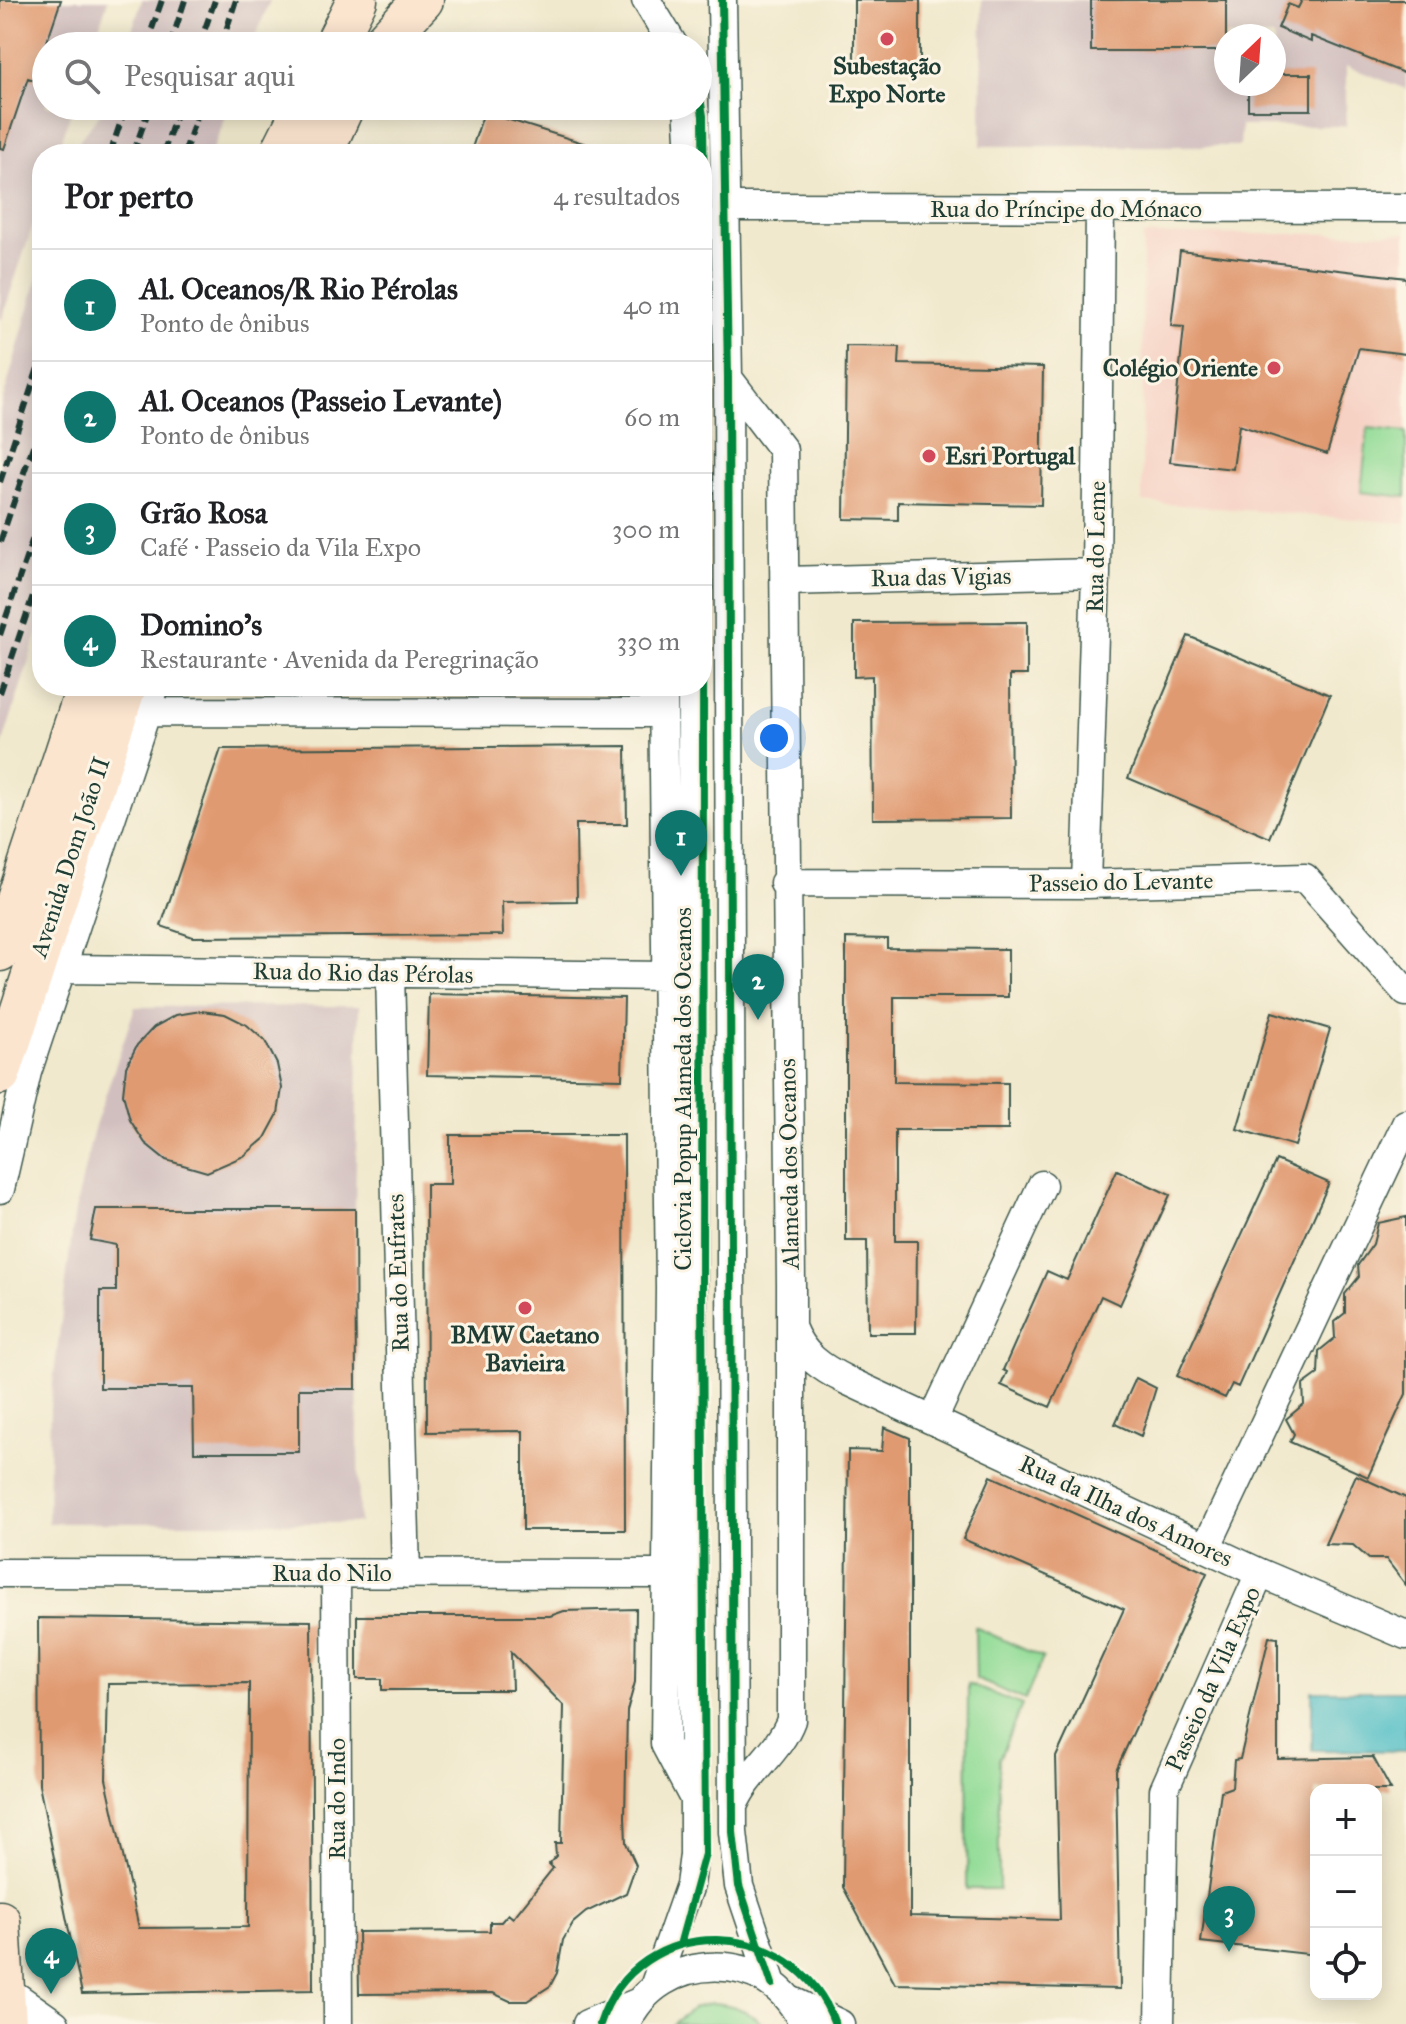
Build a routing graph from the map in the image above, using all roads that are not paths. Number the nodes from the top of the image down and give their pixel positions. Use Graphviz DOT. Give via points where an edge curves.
graph roads {
  1 [pos="357,0"];
  2 [pos="423,0"];
  3 [pos="646,0"];
  4 [pos="722,0"];
  5 [pos="341,32"];
  6 [pos="393,32"];
  7 [pos="665,32"];
  8 [pos="297,120"];
  9 [pos="338,120"];
  10 [pos="689,120"];
  11 [pos="285,144"];
  12 [pos="327,144"];
  13 [pos="690,144"];
  14 [pos="727,207"];
  15 [pos="1406,208"];
  16 [pos="1100,210"];
  17 [pos="728,378"];
  18 [pos="1096,573"];
  19 [pos="785,581"];
  20 [pos="84,696"];
  21 [pos="142,696"];
  22 [pos="142,696"];
  23 [pos="246,696"];
  24 [pos="692,696"];
  25 [pos="663,700"];
  26 [pos="784,883"];
  27 [pos="1086,884"];
  28 [pos="0,951"];
  29 [pos="61,969"];
  30 [pos="390,973"];
  31 [pos="666,976"];
  32 [pos="1406,992"];
  33 [pos="0,1074"];
  34 [pos="1406,1124"];
  35 [pos="1042,1185"];
  36 [pos="0,1189"];
  37 [pos="791,1326"];
  38 [pos="848,1381"];
  39 [pos="791,1417"];
  40 [pos="933,1420"];
  41 [pos="1206,1548"];
  42 [pos="0,1573"];
  43 [pos="336,1573"];
  44 [pos="1260,1573"];
  45 [pos="406,1574"];
  46 [pos="664,1574"];
  47 [pos="1406,1635"];
  48 [pos="693,1798"];
  49 [pos="734,1804"];
  50 [pos="0,1921"];
  51 [pos="780,1991"];
  52 [pos="640,2004"];
  53 [pos="5,2006"];
  54 [pos="55,2024"];
  55 [pos="338,2024"];
  56 [pos="587,2024"];
  57 [pos="803,2024"];
  58 [pos="840,2024"];
  59 [pos="1160,2024"];
  1 -- 5 [label="main road"];
  2 -- 6 [label="main road"];
  3 -- 7 [label="street"];
  4 -- 14 [label="street"];
  8 -- 11 [label="main road"];
  9 -- 12 [label="main road"];
  10 -- 13 [label="street"];
  14 -- 16 [label="street, Rua do Príncipe do Mónaco"];
  14 -- 17 [label="street"];
  15 -- 16 [label="street, Rua do Príncipe do Mónaco"];
  16 -- 18 [label="street, Rua do Leme"];
  17 -- 19 [label="street, Alameda dos Oceanos" via="783,450"];
  17 -- 49 [label="street"];
  18 -- 19 [label="street, Rua das Vigias"];
  18 -- 27 [label="street, Rua do Leme"];
  19 -- 26 [label="street, Alameda dos Oceanos"];
  20 -- 28 [label="main road, Avenida Dom João II"];
  21 -- 29 [label="street"];
  22 -- 33 [label="main road, Avenida Dom João II"];
  23 -- 25 [label="street"];
  24 -- 48 [label="street"];
  25 -- 31 [label="street"];
  26 -- 27 [label="street, Passeio do Levante"];
  26 -- 37 [label="street, Alameda dos Oceanos"];
  27 -- 32 [label="street, Passeio do Levante" via="1305,878"];
  29 -- 30 [label="street, Rua do Rio das Pérolas"];
  29 -- 36 [label="street" via="27,1072"];
  30 -- 31 [label="street, Rua do Rio das Pérolas"];
  30 -- 45 [label="street, Rua do Eufrates"];
  31 -- 46 [label="street" via="670,1288"];
  34 -- 41 [label="street"];
  35 -- 40 [label="street"];
  37 -- 38 [label="street, Rua da Ilha dos Amores" via="809,1358"];
  37 -- 39 [label="street, Alameda dos Oceanos"];
  38 -- 39 [label="street" via="807,1387"];
  38 -- 40 [label="street, Rua da Ilha dos Amores"];
  39 -- 49 [label="street, Alameda dos Oceanos" via="791,1720 778,1745 743,1783"];
  40 -- 41 [label="street, Rua da Ilha dos Amores"];
  41 -- 44 [label="street, Rua da Ilha dos Amores"];
  42 -- 43 [label="street, Rua do Nilo"];
  43 -- 45 [label="street, Rua do Nilo"];
  43 -- 55 [label="street, Rua do Indo"];
  44 -- 47 [label="street, Rua da Ilha dos Amores"];
  44 -- 59 [label="street, Passeio da Vila Expo" via="1164,1790"];
  45 -- 46 [label="street, Rua do Nilo"];
  46 -- 48 [label="street" via="665,1744"];
  48 -- 52 [label="street" via="690,1885"];
  49 -- 51 [label="street" via="739,1886"];
  50 -- 53 [label="main road"];
  51 -- 52 [label="street" via="754,1973 713,1965 681,1971"];
  51 -- 57 [label="street"];
  51 -- 58 [label="street"];
  52 -- 56 [label="street"];
  53 -- 54 [label="street"];
}
